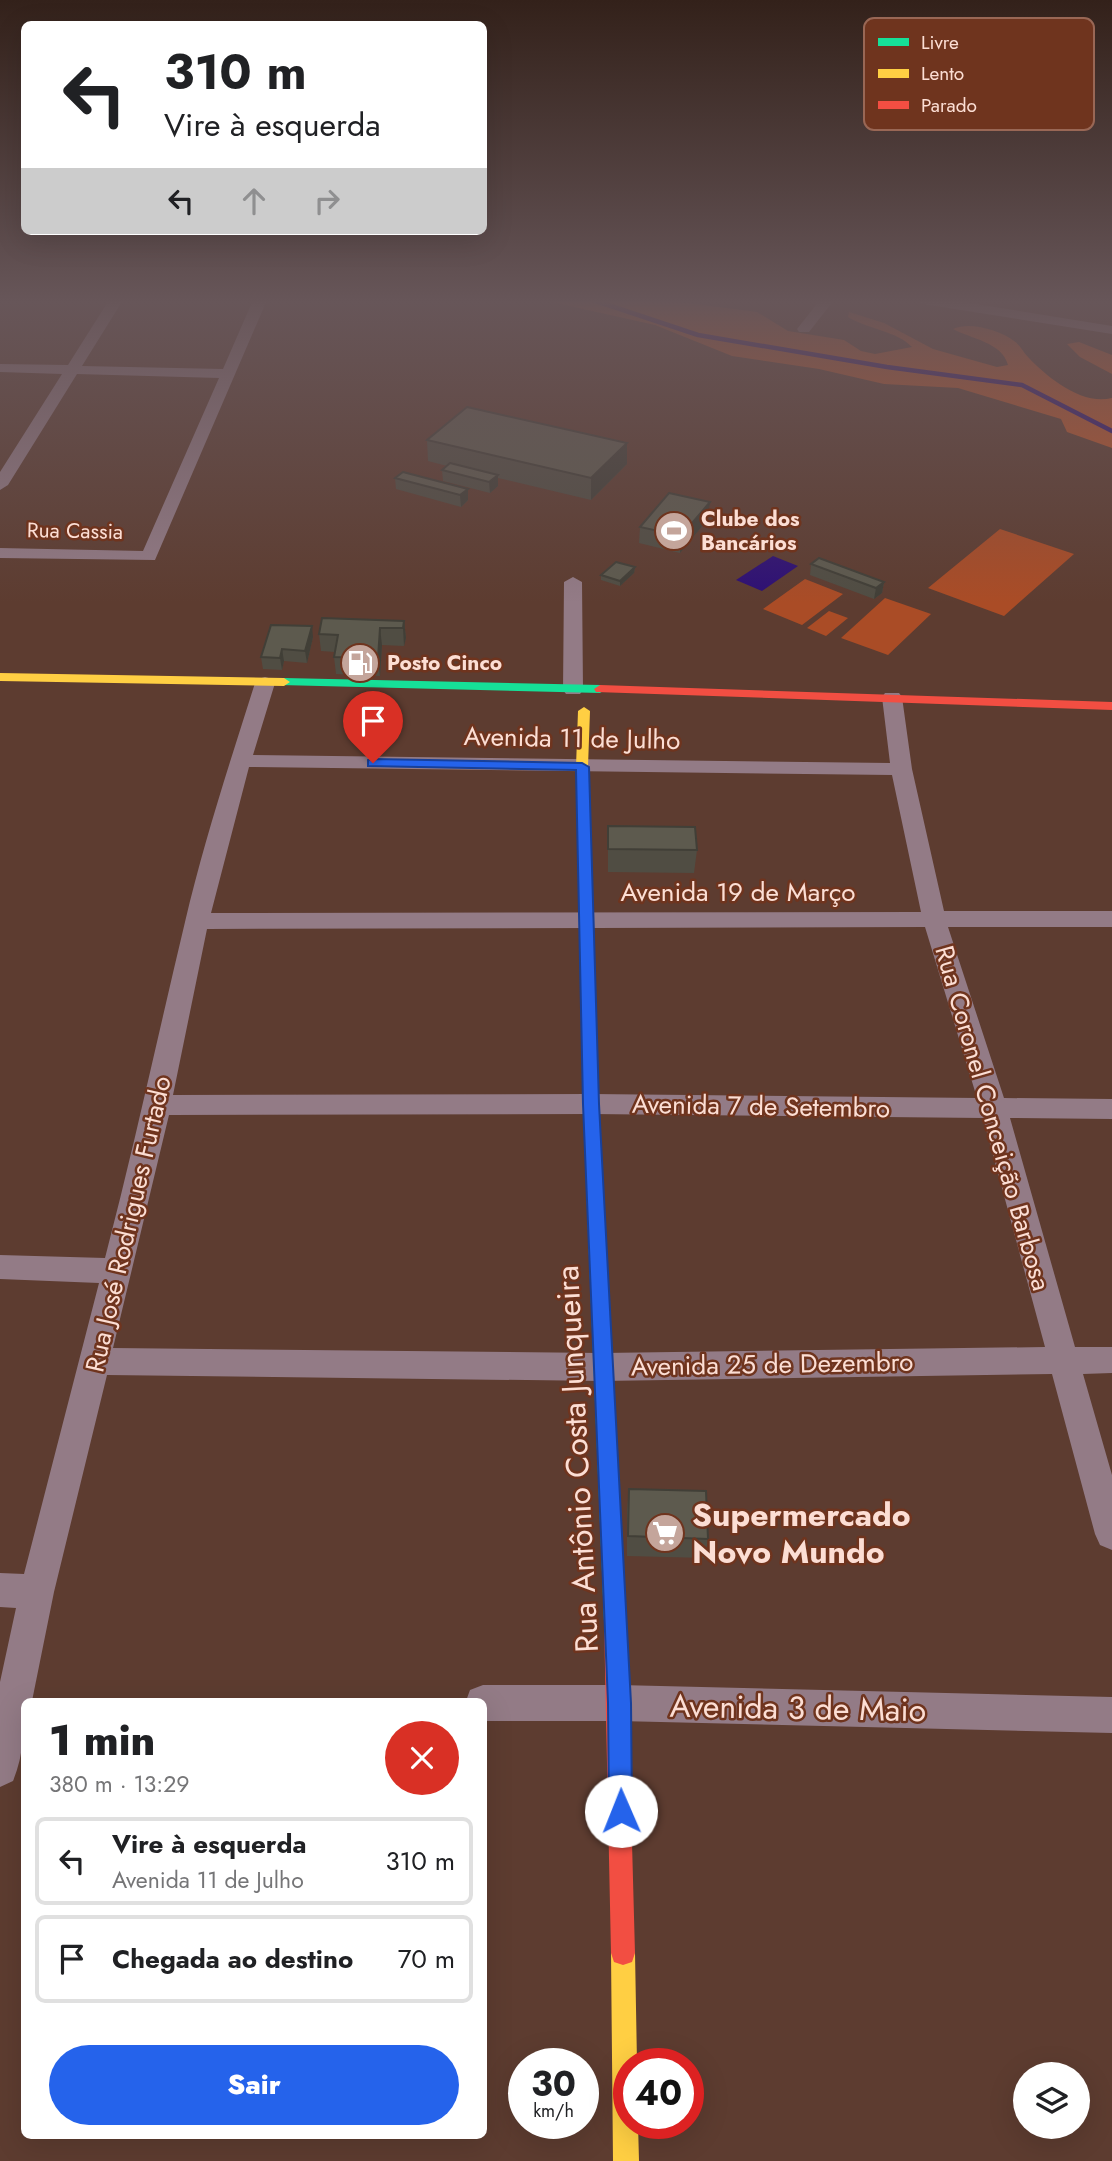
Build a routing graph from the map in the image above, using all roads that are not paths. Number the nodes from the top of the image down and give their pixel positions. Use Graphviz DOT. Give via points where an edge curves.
graph roads {
  1 [pos="52,401"];
  2 [pos="216,401"];
  3 [pos="0,485"];
  4 [pos="0,553"];
  5 [pos="573,582"];
  6 [pos="0,677"];
  7 [pos="265,683"];
  8 [pos="573,690"];
  9 [pos="1112,706"];
  10 [pos="584,711"];
  11 [pos="893,714"];
  12 [pos="242,761"];
  13 [pos="582,767"];
  14 [pos="901,769"];
  15 [pos="934,919"];
  16 [pos="1112,919"];
  17 [pos="586,920"];
  18 [pos="197,921"];
  19 [pos="591,1104"];
  20 [pos="158,1105"];
  21 [pos="994,1109"];
  22 [pos="1112,1109"];
  23 [pos="0,1267"];
  24 [pos="118,1271"];
  25 [pos="1062,1359"];
  26 [pos="96,1360"];
  27 [pos="1112,1360"];
  28 [pos="602,1367"];
  29 [pos="1112,1534"];
  30 [pos="0,1590"];
  31 [pos="37,1592"];
  32 [pos="19,1702"];
  33 [pos="487,1703"];
  34 [pos="620,1703"];
  35 [pos="1112,1716"];
  36 [pos="0,1768"];
  37 [pos="625,2161"];
  1 -- 3 [label="street"];
  2 -- 4 [label="street, Rua Cassia" via="149,556"];
  5 -- 8 [label="street"];
  6 -- 7 [label="street"];
  7 -- 8 [label="street"];
  7 -- 12 [label="street, Rua José Rodrigues Furtado"];
  8 -- 11 [label="street"];
  9 -- 11 [label="street" via="947,702"];
  10 -- 13 [label="street, Rua Antônio Costa Junqueira"];
  11 -- 14 [label="street, Rua Coronel Conceição Barbosa"];
  12 -- 13 [label="street, Avenida 11 de Julho"];
  12 -- 18 [label="street, Rua José Rodrigues Furtado"];
  13 -- 14 [label="street, Avenida 11 de Julho"];
  13 -- 17 [label="street, Rua Antônio Costa Junqueira"];
  14 -- 15 [label="street, Rua Coronel Conceição Barbosa"];
  15 -- 16 [label="street, Avenida 19 de Março"];
  15 -- 17 [label="street, Avenida 19 de Março"];
  15 -- 21 [label="street, Rua Coronel Conceição Barbosa"];
  17 -- 18 [label="street, Avenida 19 de Março"];
  17 -- 19 [label="street, Rua Antônio Costa Junqueira"];
  18 -- 20 [label="street, Rua José Rodrigues Furtado"];
  19 -- 20 [label="street, Avenida 7 de Setembro"];
  19 -- 21 [label="street, Avenida 7 de Setembro"];
  19 -- 28 [label="street, Rua Antônio Costa Junqueira"];
  20 -- 24 [label="street, Rua José Rodrigues Furtado"];
  21 -- 22 [label="street, Avenida 7 de Setembro"];
  21 -- 25 [label="street, Rua Coronel Conceição Barbosa"];
  23 -- 24 [label="street"];
  24 -- 26 [label="street, Rua José Rodrigues Furtado"];
  25 -- 27 [label="street, Avenida 25 de Dezembro"];
  25 -- 28 [label="street, Avenida 25 de Dezembro"];
  25 -- 29 [label="street, Rua Coronel Conceição Barbosa"];
  26 -- 28 [label="street, Avenida 25 de Dezembro"];
  26 -- 31 [label="street, Rua José Rodrigues Furtado"];
  28 -- 34 [label="street, Rua Antônio Costa Junqueira"];
  30 -- 31 [label="street"];
  31 -- 32 [label="street, Rua José Rodrigues Furtado"];
  32 -- 36 [label="street, Rua José Rodrigues Furtado"];
  33 -- 34 [label="street, Avenida 3 de Maio"];
  34 -- 35 [label="street, Avenida 3 de Maio"];
  34 -- 37 [label="street, Rua Antônio Costa Junqueira"];
}
